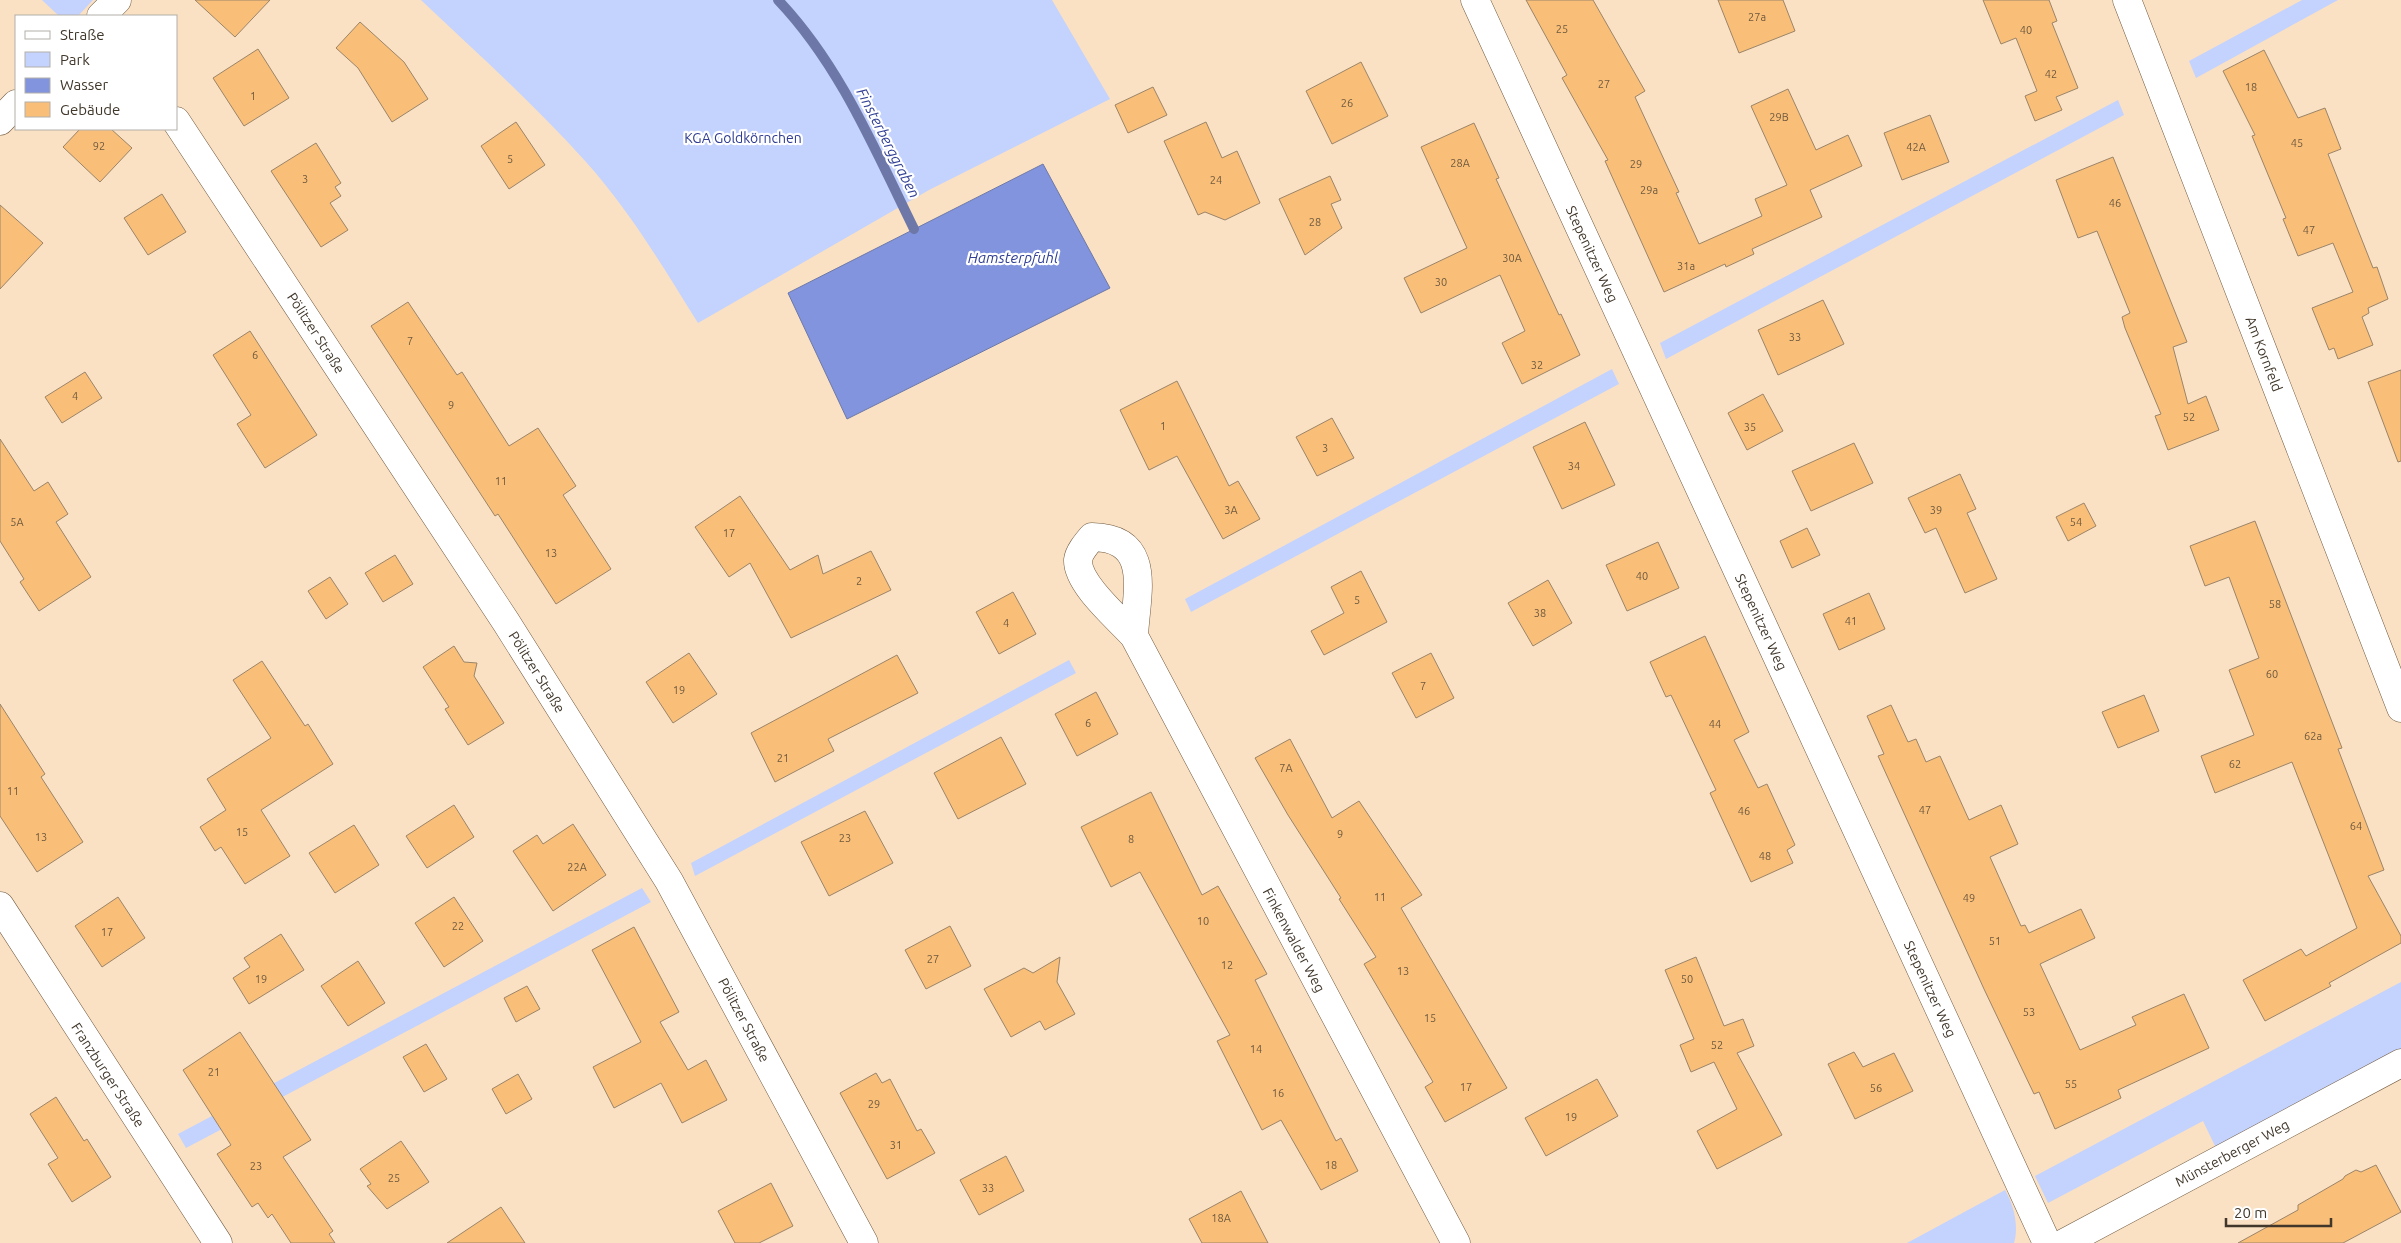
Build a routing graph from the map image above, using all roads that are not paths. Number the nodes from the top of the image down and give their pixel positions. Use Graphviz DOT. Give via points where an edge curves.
graph roads {
  1 [pos="117,0"];
  2 [pos="1476,0"];
  3 [pos="2127,0"];
  4 [pos="102,15"];
  5 [pos="15,105"];
  6 [pos="0,121"];
  7 [pos="178,124"];
  8 [pos="1134,636"];
  9 [pos="2401,708"];
  10 [pos="0,906"];
  11 [pos="7,934"];
  12 [pos="2401,1063"];
  13 [pos="218,1243"];
  14 [pos="864,1243"];
  15 [pos="1456,1243"];
  16 [pos="2047,1243"];
  17 [pos="2064,1243"];
  1 -- 4 [label="street"];
  2 -- 16 [label="street, Stepenitzer Weg"];
  3 -- 9 [label="street, Am Kornfeld"];
  5 -- 6 [label="street"];
  7 -- 14 [label="street, Pölitzer Straße" via="506,622 664,873"];
  8 -- 15 [label="street, Finkenwalder Weg"];
  10 -- 11 [label="street, Franzburger Straße"];
  11 -- 13 [label="street, Franzburger Straße"];
  12 -- 17 [label="street, Münsterberger Weg"];
}
